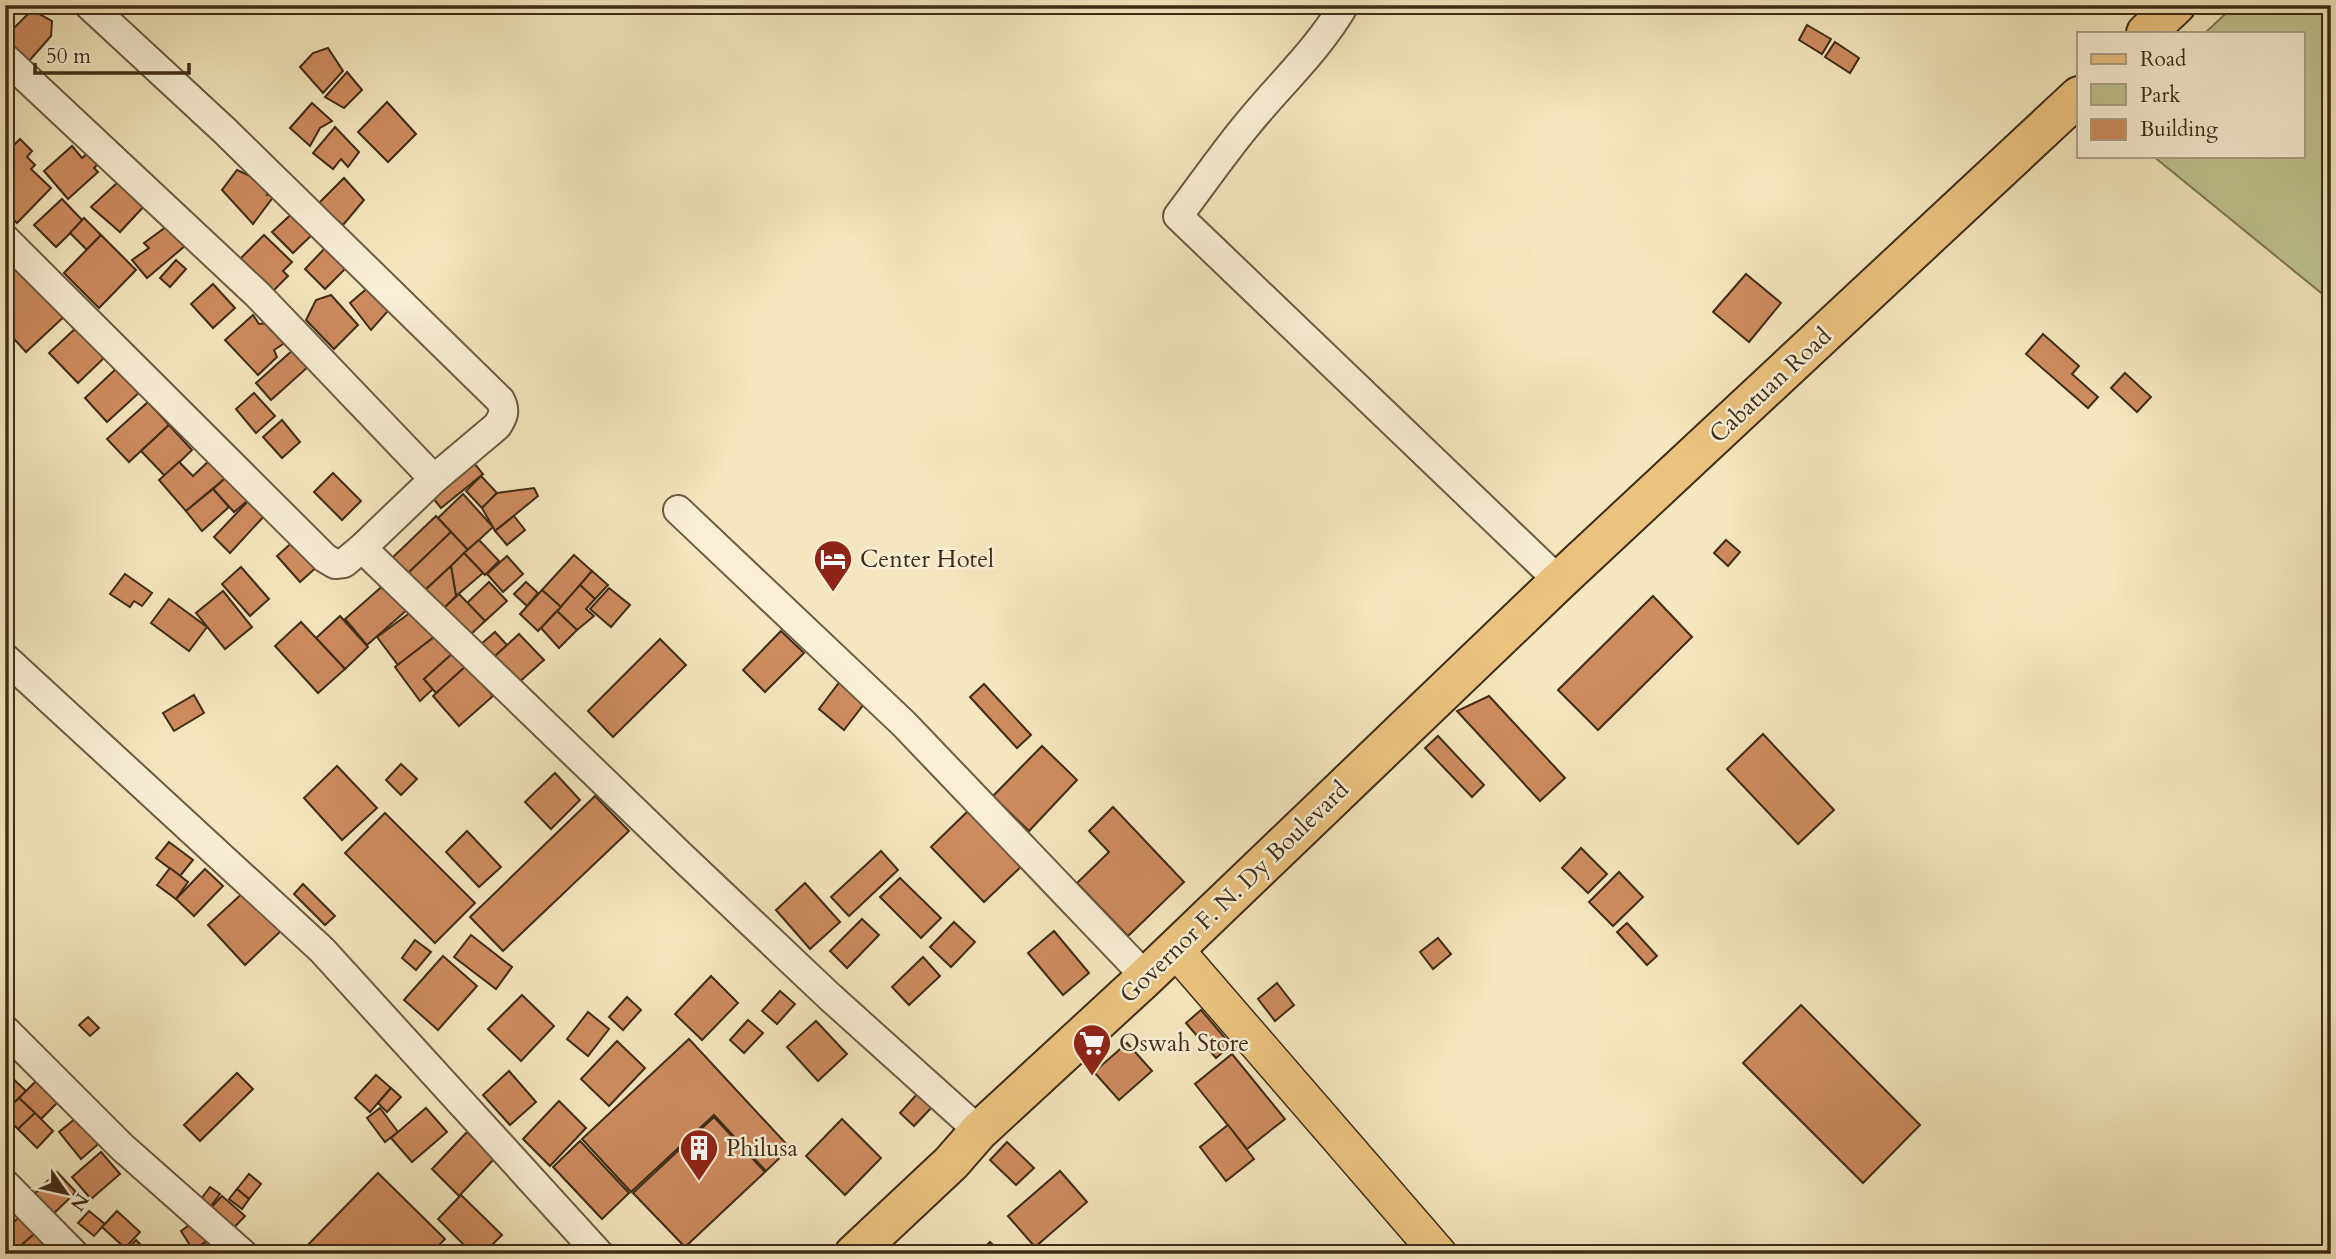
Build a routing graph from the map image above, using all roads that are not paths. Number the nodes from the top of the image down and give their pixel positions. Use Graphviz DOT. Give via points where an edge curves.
graph roads {
  1 [pos="89,5"];
  2 [pos="1344,5"];
  3 [pos="2176,5"];
  4 [pos="2147,32"];
  5 [pos="5,58"];
  6 [pos="2077,98"];
  7 [pos="5,239"];
  8 [pos="434,479"];
  9 [pos="678,510"];
  10 [pos="362,548"];
  11 [pos="1559,581"];
  12 [pos="5,658"];
  13 [pos="1462,674"];
  14 [pos="1175,949"];
  15 [pos="1146,977"];
  16 [pos="8,1039"];
  17 [pos="979,1132"];
  18 [pos="5,1184"];
  19 [pos="74,1254"];
  20 [pos="243,1254"];
  21 [pos="599,1254"];
  22 [pos="854,1254"];
  23 [pos="1439,1254"];
  1 -- 8 [label="street" via="500,400 504,413 496,426"];
  2 -- 11 [label="street" via="1178,216"];
  3 -- 4 [label="highway"];
  5 -- 8 [label="street" via="257,294"];
  6 -- 11 [label="highway, Cabatuan Road"];
  7 -- 10 [label="street" via="325,558 344,563"];
  8 -- 10 [label="street"];
  9 -- 15 [label="street" via="904,724"];
  10 -- 17 [label="street" via="720,893"];
  11 -- 13 [label="highway, Cabatuan Road"];
  12 -- 21 [label="street" via="322,950"];
  13 -- 14 [label="highway, Governor F. N. Dy Boulevard"];
  14 -- 15 [label="highway, Governor F. N. Dy Boulevard"];
  14 -- 23 [label="main road"];
  15 -- 17 [label="highway, Governor F. N. Dy Boulevard"];
  16 -- 20 [label="street"];
  17 -- 22 [label="highway, Governor F. N. Dy Boulevard"];
  18 -- 19 [label="street"];
}
